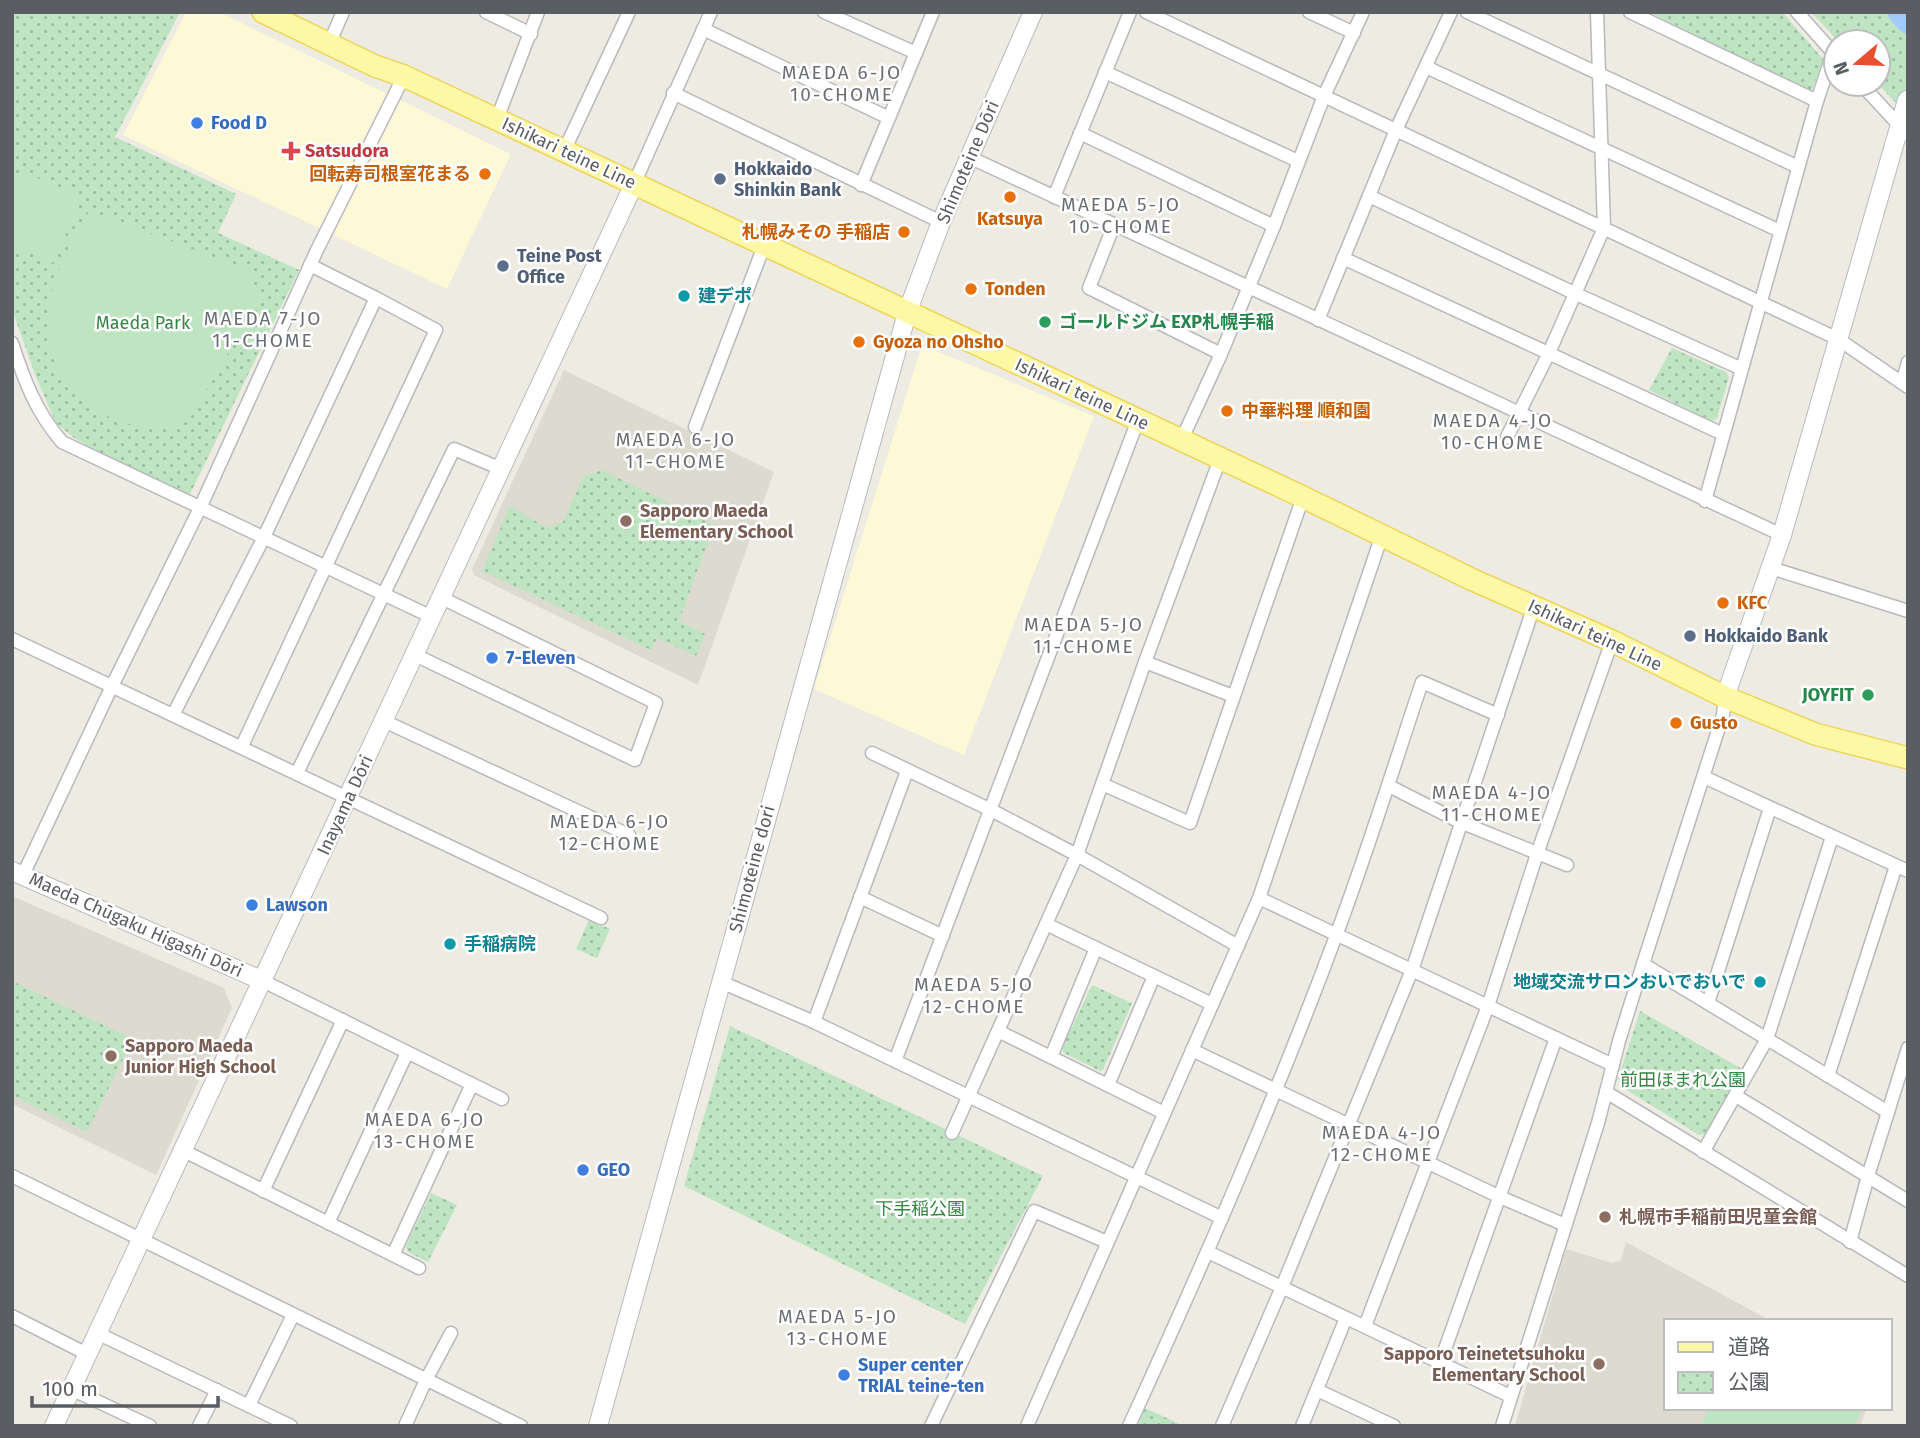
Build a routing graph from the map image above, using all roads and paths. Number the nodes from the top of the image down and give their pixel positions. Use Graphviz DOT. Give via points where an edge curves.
graph roads {
  1 [pos="263,12"];
  2 [pos="343,12"];
  3 [pos="486,12"];
  4 [pos="538,12"];
  5 [pos="629,12"];
  6 [pos="711,12"];
  7 [pos="824,12"];
  8 [pos="933,12"];
  9 [pos="1033,12"];
  10 [pos="1130,12"];
  11 [pos="1146,12"];
  12 [pos="1309,12"];
  13 [pos="1363,12"];
  14 [pos="1451,12"];
  15 [pos="1467,12"];
  16 [pos="1597,12"];
  17 [pos="1630,12"];
  18 [pos="1797,12"];
  19 [pos="703,29"];
  20 [pos="1354,33"];
  21 [pos="531,34"];
  22 [pos="1822,40"];
  23 [pos="329,44"];
  24 [pos="916,53"];
  25 [pos="1426,67"];
  26 [pos="1105,72"];
  27 [pos="1599,74"];
  28 [pos="404,76"];
  29 [pos="1822,87"];
  30 [pos="673,93"];
  31 [pos="1324,96"];
  32 [pos="1874,98"];
  33 [pos="1907,98"];
  34 [pos="1817,101"];
  35 [pos="889,118"];
  36 [pos="497,119"];
  37 [pos="1396,130"];
  38 [pos="1904,131"];
  39 [pos="1080,133"];
  40 [pos="1602,149"];
  41 [pos="564,151"];
  42 [pos="969,157"];
  43 [pos="1298,161"];
  44 [pos="1798,167"];
  45 [pos="634,184"];
  46 [pos="862,185"];
  47 [pos="1054,197"];
  48 [pos="1369,197"];
  49 [pos="941,222"];
  50 [pos="1114,225"];
  51 [pos="1275,226"];
  52 [pos="1604,228"];
  53 [pos="1780,231"];
  54 [pos="764,246"];
  55 [pos="1343,258"];
  56 [pos="310,265"];
  57 [pos="1249,287"];
  58 [pos="1574,293"];
  59 [pos="376,298"];
  60 [pos="1760,302"];
  61 [pos="907,313"];
  62 [pos="1318,320"];
  63 [pos="1838,339"];
  64 [pos="12,343"];
  65 [pos="1222,354"];
  66 [pos="1548,355"];
  67 [pos="1908,362"];
  68 [pos="1742,369"];
  69 [pos="18,379"];
  70 [pos="1905,385"];
  71 [pos="1519,414"];
  72 [pos="1138,421"];
  73 [pos="695,427"];
  74 [pos="1723,434"];
  75 [pos="1507,437"];
  76 [pos="1181,441"];
  77 [pos="1220,459"];
  78 [pos="499,468"];
  79 [pos="1303,497"];
  80 [pos="1705,501"];
  81 [pos="200,508"];
  82 [pos="1382,535"];
  83 [pos="1782,535"];
  84 [pos="264,537"];
  85 [pos="324,565"];
  86 [pos="1771,568"];
  87 [pos="385,595"];
  88 [pos="442,598"];
  89 [pos="1534,606"];
  90 [pos="1908,611"];
  91 [pos="432,617"];
  92 [pos="12,639"];
  93 [pos="1612,641"];
  94 [pos="415,656"];
  95 [pos="1144,662"];
  96 [pos="112,686"];
  97 [pos="1233,696"];
  98 [pos="1724,697"];
  99 [pos="173,715"];
  100 [pos="1498,715"];
  101 [pos="384,721"];
  102 [pos="242,746"];
  103 [pos="872,753"];
  104 [pos="1907,759"];
  105 [pos="907,771"];
  106 [pos="297,773"];
  107 [pos="1704,777"];
  108 [pos="1102,784"];
  109 [pos="1389,786"];
  110 [pos="349,797"];
  111 [pos="1770,808"];
  112 [pos="991,810"];
  113 [pos="1461,822"];
  114 [pos="628,835"];
  115 [pos="1832,836"];
  116 [pos="1537,854"];
  117 [pos="1077,855"];
  118 [pos="1567,865"];
  119 [pos="1902,868"];
  120 [pos="18,873"];
  121 [pos="860,897"];
  122 [pos="1259,898"];
  123 [pos="601,918"];
  124 [pos="1046,924"];
  125 [pos="1336,934"];
  126 [pos="943,936"];
  127 [pos="1238,946"];
  128 [pos="1096,948"];
  129 [pos="1643,964"];
  130 [pos="1412,970"];
  131 [pos="1154,976"];
  132 [pos="261,980"];
  133 [pos="721,982"];
  134 [pos="1708,1003"];
  135 [pos="1212,1004"];
  136 [pos="1489,1006"];
  137 [pos="343,1020"];
  138 [pos="814,1022"];
  139 [pos="998,1031"];
  140 [pos="1556,1038"];
  141 [pos="1767,1040"];
  142 [pos="1908,1048"];
  143 [pos="1192,1051"];
  144 [pos="407,1053"];
  145 [pos="1051,1057"];
  146 [pos="895,1061"];
  147 [pos="1613,1065"];
  148 [pos="1828,1076"];
  149 [pos="472,1084"];
  150 [pos="1108,1085"];
  151 [pos="1274,1088"];
  152 [pos="1606,1092"];
  153 [pos="968,1096"];
  154 [pos="1736,1096"];
  155 [pos="502,1100"];
  156 [pos="1888,1112"];
  157 [pos="1164,1113"];
  158 [pos="1348,1125"];
  159 [pos="952,1133"];
  160 [pos="181,1150"];
  161 [pos="1703,1152"];
  162 [pos="1428,1163"];
  163 [pos="12,1176"];
  164 [pos="1137,1176"];
  165 [pos="1868,1176"];
  166 [pos="263,1191"];
  167 [pos="1500,1196"];
  168 [pos="1908,1201"];
  169 [pos="1222,1217"];
  170 [pos="328,1223"];
  171 [pos="1565,1225"];
  172 [pos="140,1240"];
  173 [pos="1107,1242"];
  174 [pos="1850,1242"];
  175 [pos="1209,1252"];
  176 [pos="393,1255"];
  177 [pos="419,1268"];
  178 [pos="1908,1276"];
  179 [pos="1282,1287"];
  180 [pos="293,1315"];
  181 [pos="12,1316"];
  182 [pos="1346,1318"];
  183 [pos="1364,1326"];
  184 [pos="97,1333"];
  185 [pos="451,1334"];
  186 [pos="88,1354"];
  187 [pos="1440,1363"];
  188 [pos="426,1380"];
  189 [pos="71,1388"];
  190 [pos="217,1390"];
  191 [pos="1317,1390"];
  192 [pos="1510,1396"];
  193 [pos="249,1405"];
  194 [pos="1028,1425"];
  195 [pos="54,1426"];
  196 [pos="150,1426"];
  197 [pos="199,1426"];
  198 [pos="290,1426"];
  199 [pos="405,1426"];
  200 [pos="521,1426"];
  201 [pos="598,1426"];
  202 [pos="931,1426"];
  203 [pos="1129,1426"];
  204 [pos="1222,1426"];
  205 [pos="1302,1426"];
  206 [pos="1394,1426"];
  207 [pos="1502,1426"];
  1 -- 23 [label="main road, Ishikari teine Line"];
  2 -- 23 [label="street"];
  3 -- 21 [label="street"];
  4 -- 21 [label="street"];
  5 -- 41 [label="street"];
  6 -- 19 [label="street"];
  7 -- 24 [label="street"];
  8 -- 24 [label="street"];
  9 -- 42 [label="street, Shimoteine Dōri"];
  10 -- 26 [label="street"];
  11 -- 31 [label="street"];
  12 -- 20 [label="street"];
  13 -- 20 [label="street"];
  14 -- 25 [label="street"];
  15 -- 27 [label="street"];
  16 -- 27 [label="street"];
  17 -- 34 [label="street"];
  18 -- 22 [label="street"];
  19 -- 30 [label="street"];
  19 -- 35 [label="street"];
  20 -- 31 [label="street"];
  21 -- 36 [label="street"];
  23 -- 28 [label="main road, Ishikari teine Line"];
  24 -- 35 [label="street"];
  25 -- 37 [label="street"];
  25 -- 40 [label="street"];
  26 -- 39 [label="street"];
  26 -- 43 [label="street"];
  27 -- 40 [label="street"];
  27 -- 44 [label="street"];
  28 -- 36 [label="main road, Ishikari teine Line"];
  28 -- 56 [label="street"];
  29 -- 34 [label="street"];
  30 -- 45 [label="street"];
  30 -- 46 [label="street"];
  31 -- 37 [label="street"];
  31 -- 43 [label="street"];
  32 -- 38 [label="street"];
  33 -- 38 [label="street"];
  34 -- 44 [label="street"];
  35 -- 46 [label="street"];
  36 -- 41 [label="main road, Ishikari teine Line"];
  37 -- 48 [label="street"];
  37 -- 52 [label="street"];
  38 -- 63 [label="street"];
  39 -- 47 [label="street"];
  39 -- 51 [label="street"];
  40 -- 52 [label="street"];
  40 -- 53 [label="street"];
  41 -- 45 [label="main road, Ishikari teine Line"];
  42 -- 47 [label="street"];
  42 -- 49 [label="street, Shimoteine Dōri"];
  43 -- 51 [label="street"];
  44 -- 53 [label="street"];
  45 -- 54 [label="main road, Ishikari teine Line"];
  45 -- 78 [label="street, Inayama Dōri"];
  46 -- 49 [label="street"];
  47 -- 50 [label="street"];
  48 -- 55 [label="street"];
  48 -- 58 [label="street"];
  49 -- 61 [label="street, Shimoteine Dōri"];
  50 -- 57 [label="street"];
  50 -- 65 [label="street" via="1089,288"];
  51 -- 57 [label="street"];
  52 -- 58 [label="street"];
  52 -- 60 [label="street"];
  53 -- 60 [label="street"];
  54 -- 61 [label="main road, Ishikari teine Line"];
  54 -- 73 [label="street"];
  55 -- 62 [label="street"];
  55 -- 66 [label="street"];
  56 -- 59 [label="street"];
  56 -- 81 [label="street"];
  57 -- 62 [label="street"];
  57 -- 65 [label="street"];
  58 -- 66 [label="street"];
  58 -- 68 [label="street"];
  59 -- 84 [label="street"];
  59 -- 85 [label="street" via="436,330"];
  60 -- 63 [label="street"];
  60 -- 68 [label="street"];
  61 -- 72 [label="main road, Ishikari teine Line"];
  61 -- 133 [label="street, Shimoteine dori"];
  62 -- 71 [label="street"];
  63 -- 70 [label="street"];
  63 -- 83 [label="street"];
  64 -- 69 [label="street"];
  65 -- 76 [label="street"];
  66 -- 71 [label="street"];
  66 -- 74 [label="street"];
  67 -- 70 [label="street"];
  68 -- 74 [label="street"];
  69 -- 81 [label="street" via="62,442"];
  71 -- 75 [label="street"];
  71 -- 80 [label="street"];
  72 -- 76 [label="main road, Ishikari teine Line"];
  72 -- 112 [label="street"];
  74 -- 80 [label="street"];
  76 -- 77 [label="main road, Ishikari teine Line"];
  77 -- 79 [label="main road, Ishikari teine Line"];
  77 -- 95 [label="street"];
  78 -- 87 [label="street" via="454,449"];
  78 -- 88 [label="street, Inayama Dōri"];
  79 -- 82 [label="main road, Ishikari teine Line"];
  79 -- 97 [label="street"];
  80 -- 83 [label="street"];
  81 -- 84 [label="street"];
  81 -- 96 [label="street"];
  82 -- 89 [label="main road, Ishikari teine Line"];
  82 -- 122 [label="street"];
  83 -- 86 [label="street"];
  84 -- 85 [label="street"];
  84 -- 99 [label="street"];
  85 -- 87 [label="street"];
  85 -- 102 [label="street"];
  86 -- 90 [label="street"];
  86 -- 98 [label="street"];
  87 -- 91 [label="street"];
  87 -- 106 [label="street"];
  88 -- 91 [label="street, Inayama Dōri"];
  88 -- 94 [label="street" via="656,703 635,760"];
  89 -- 93 [label="main road, Ishikari teine Line"];
  89 -- 100 [label="street"];
  91 -- 94 [label="street, Inayama Dōri"];
  92 -- 96 [label="street"];
  93 -- 98 [label="main road, Ishikari teine Line"];
  93 -- 116 [label="street"];
  94 -- 101 [label="street, Inayama Dōri"];
  95 -- 97 [label="street"];
  95 -- 108 [label="street"];
  96 -- 99 [label="street"];
  96 -- 120 [label="street"];
  97 -- 108 [label="street" via="1191,823"];
  98 -- 104 [label="main road, Ishikari teine Line" via="1815,734"];
  98 -- 107 [label="street"];
  99 -- 102 [label="street"];
  100 -- 109 [label="street" via="1422,682"];
  100 -- 113 [label="street"];
  101 -- 110 [label="street, Inayama Dōri"];
  101 -- 114 [label="street"];
  102 -- 106 [label="street"];
  103 -- 105 [label="street"];
  105 -- 112 [label="street"];
  105 -- 121 [label="street"];
  106 -- 110 [label="street"];
  107 -- 111 [label="street"];
  107 -- 129 [label="street"];
  108 -- 117 [label="street"];
  109 -- 113 [label="street"];
  109 -- 125 [label="street"];
  110 -- 123 [label="street"];
  110 -- 132 [label="street, Inayama Dōri"];
  111 -- 115 [label="street"];
  111 -- 134 [label="street"];
  112 -- 117 [label="street"];
  112 -- 126 [label="street"];
  113 -- 116 [label="street"];
  113 -- 130 [label="street"];
  115 -- 119 [label="street"];
  115 -- 141 [label="street"];
  116 -- 118 [label="street"];
  116 -- 136 [label="street"];
  117 -- 124 [label="street"];
  117 -- 127 [label="street"];
  119 -- 148 [label="street"];
  120 -- 132 [label="street, Maeda Chūgaku Higashi Dōri"];
  121 -- 126 [label="street"];
  121 -- 138 [label="street"];
  122 -- 125 [label="street"];
  122 -- 127 [label="street"];
  124 -- 128 [label="street"];
  124 -- 139 [label="street"];
  125 -- 130 [label="street"];
  125 -- 151 [label="street"];
  126 -- 146 [label="street"];
  127 -- 135 [label="street"];
  128 -- 131 [label="street"];
  128 -- 145 [label="street"];
  129 -- 134 [label="street"];
  129 -- 147 [label="street"];
  130 -- 136 [label="street"];
  130 -- 158 [label="street"];
  131 -- 135 [label="street"];
  131 -- 150 [label="street"];
  132 -- 137 [label="street"];
  132 -- 160 [label="street, Inayama Dōri"];
  133 -- 138 [label="street"];
  133 -- 201 [label="street, Shimoteine dori"];
  134 -- 141 [label="street"];
  135 -- 143 [label="street"];
  136 -- 140 [label="street"];
  136 -- 162 [label="street"];
  137 -- 144 [label="street"];
  137 -- 166 [label="street"];
  138 -- 146 [label="street"];
  139 -- 145 [label="street"];
  139 -- 153 [label="street"];
  140 -- 147 [label="street"];
  140 -- 167 [label="street"];
  141 -- 148 [label="street"];
  141 -- 154 [label="street"];
  142 -- 156 [label="street"];
  143 -- 151 [label="street"];
  143 -- 157 [label="street"];
  144 -- 149 [label="street"];
  144 -- 170 [label="street"];
  145 -- 150 [label="street"];
  146 -- 153 [label="street"];
  147 -- 152 [label="street"];
  148 -- 156 [label="street"];
  149 -- 155 [label="street"];
  149 -- 176 [label="street"];
  150 -- 157 [label="street"];
  151 -- 158 [label="street"];
  151 -- 169 [label="street"];
  152 -- 161 [label="street"];
  152 -- 171 [label="street"];
  153 -- 159 [label="street"];
  153 -- 164 [label="street"];
  154 -- 161 [label="street"];
  154 -- 165 [label="street"];
  156 -- 165 [label="street"];
  157 -- 164 [label="street"];
  158 -- 162 [label="street"];
  158 -- 179 [label="street"];
  160 -- 166 [label="street"];
  160 -- 172 [label="street, Inayama Dōri"];
  161 -- 174 [label="street"];
  162 -- 167 [label="street"];
  162 -- 183 [label="street"];
  163 -- 172 [label="street"];
  164 -- 169 [label="street"];
  164 -- 173 [label="street"];
  165 -- 168 [label="street"];
  165 -- 174 [label="street"];
  166 -- 170 [label="street"];
  167 -- 171 [label="street"];
  167 -- 187 [label="street"];
  169 -- 175 [label="street"];
  170 -- 176 [label="street"];
  171 -- 192 [label="street"];
  172 -- 180 [label="street"];
  172 -- 184 [label="street, Inayama Dōri"];
  173 -- 194 [label="street"];
  173 -- 202 [label="street" via="1034,1211"];
  174 -- 178 [label="street"];
  175 -- 179 [label="street"];
  175 -- 203 [label="street"];
  176 -- 177 [label="street"];
  179 -- 182 [label="street"];
  179 -- 204 [label="street"];
  180 -- 188 [label="street"];
  180 -- 193 [label="street"];
  181 -- 186 [label="street"];
  182 -- 183 [label="street"];
  182 -- 191 [label="street"];
  183 -- 187 [label="street"];
  184 -- 186 [label="street, Inayama Dōri"];
  184 -- 190 [label="street"];
  185 -- 188 [label="street"];
  186 -- 189 [label="street, Inayama Dōri"];
  187 -- 192 [label="street"];
  188 -- 199 [label="street"];
  188 -- 200 [label="street"];
  189 -- 195 [label="street, Inayama Dōri"];
  189 -- 196 [label="street"];
  190 -- 193 [label="street"];
  190 -- 197 [label="street"];
  191 -- 205 [label="street"];
  191 -- 206 [label="street"];
  192 -- 207 [label="street"];
  193 -- 198 [label="street"];
}
